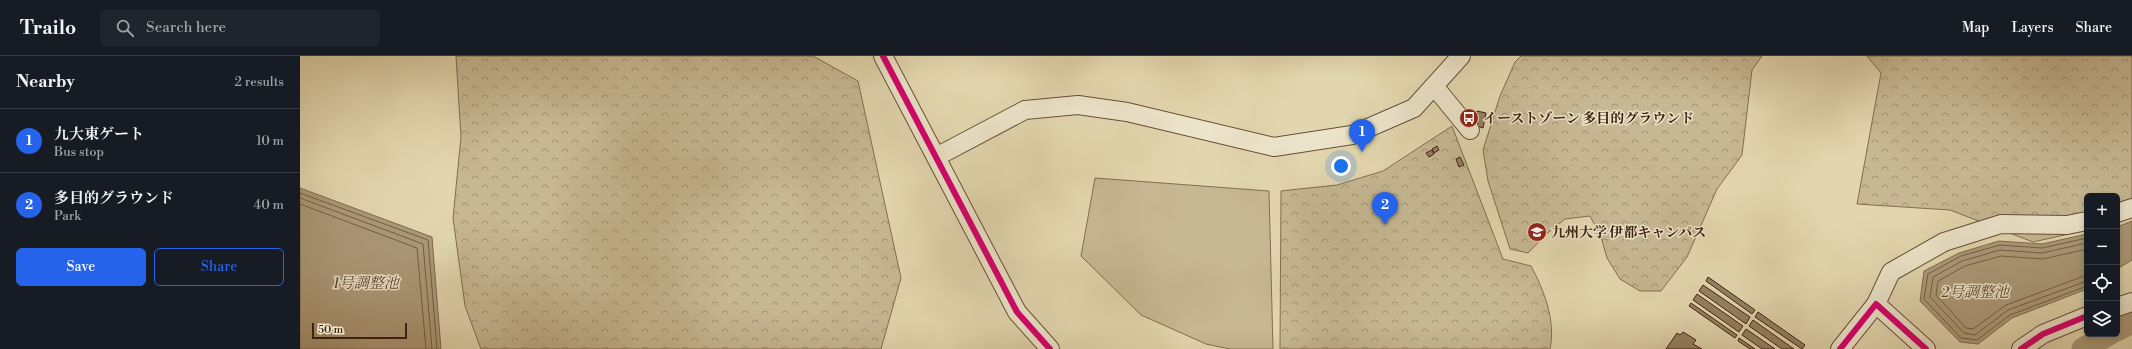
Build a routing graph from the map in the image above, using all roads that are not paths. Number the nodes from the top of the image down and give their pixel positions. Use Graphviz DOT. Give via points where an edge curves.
graph roads {
  1 [pos="883,56"];
  2 [pos="1462,56"];
  3 [pos="1434,86"];
  4 [pos="1470,130"];
  5 [pos="936,157"];
  6 [pos="2132,208"];
  7 [pos="2120,212"];
  8 [pos="2084,222"];
  9 [pos="2132,302"];
  10 [pos="1876,304"];
  11 [pos="2120,306"];
  12 [pos="2084,317"];
  13 [pos="1050,349"];
  14 [pos="1840,349"];
  15 [pos="1926,349"];
  16 [pos="2021,349"];
  1 -- 5 [label="street"];
  2 -- 3 [label="street"];
  3 -- 4 [label="street"];
  3 -- 5 [label="street" via="1414,108 1352,135 1274,147 1127,112 1078,105 1025,110"];
  5 -- 13 [label="street" via="1017,312"];
  6 -- 7 [label="street"];
  8 -- 10 [label="street" via="2067,225 2001,224 1944,242 1891,272"];
  9 -- 11 [label="street"];
  10 -- 14 [label="street"];
  10 -- 15 [label="street"];
  12 -- 16 [label="street" via="2043,334"];
}
